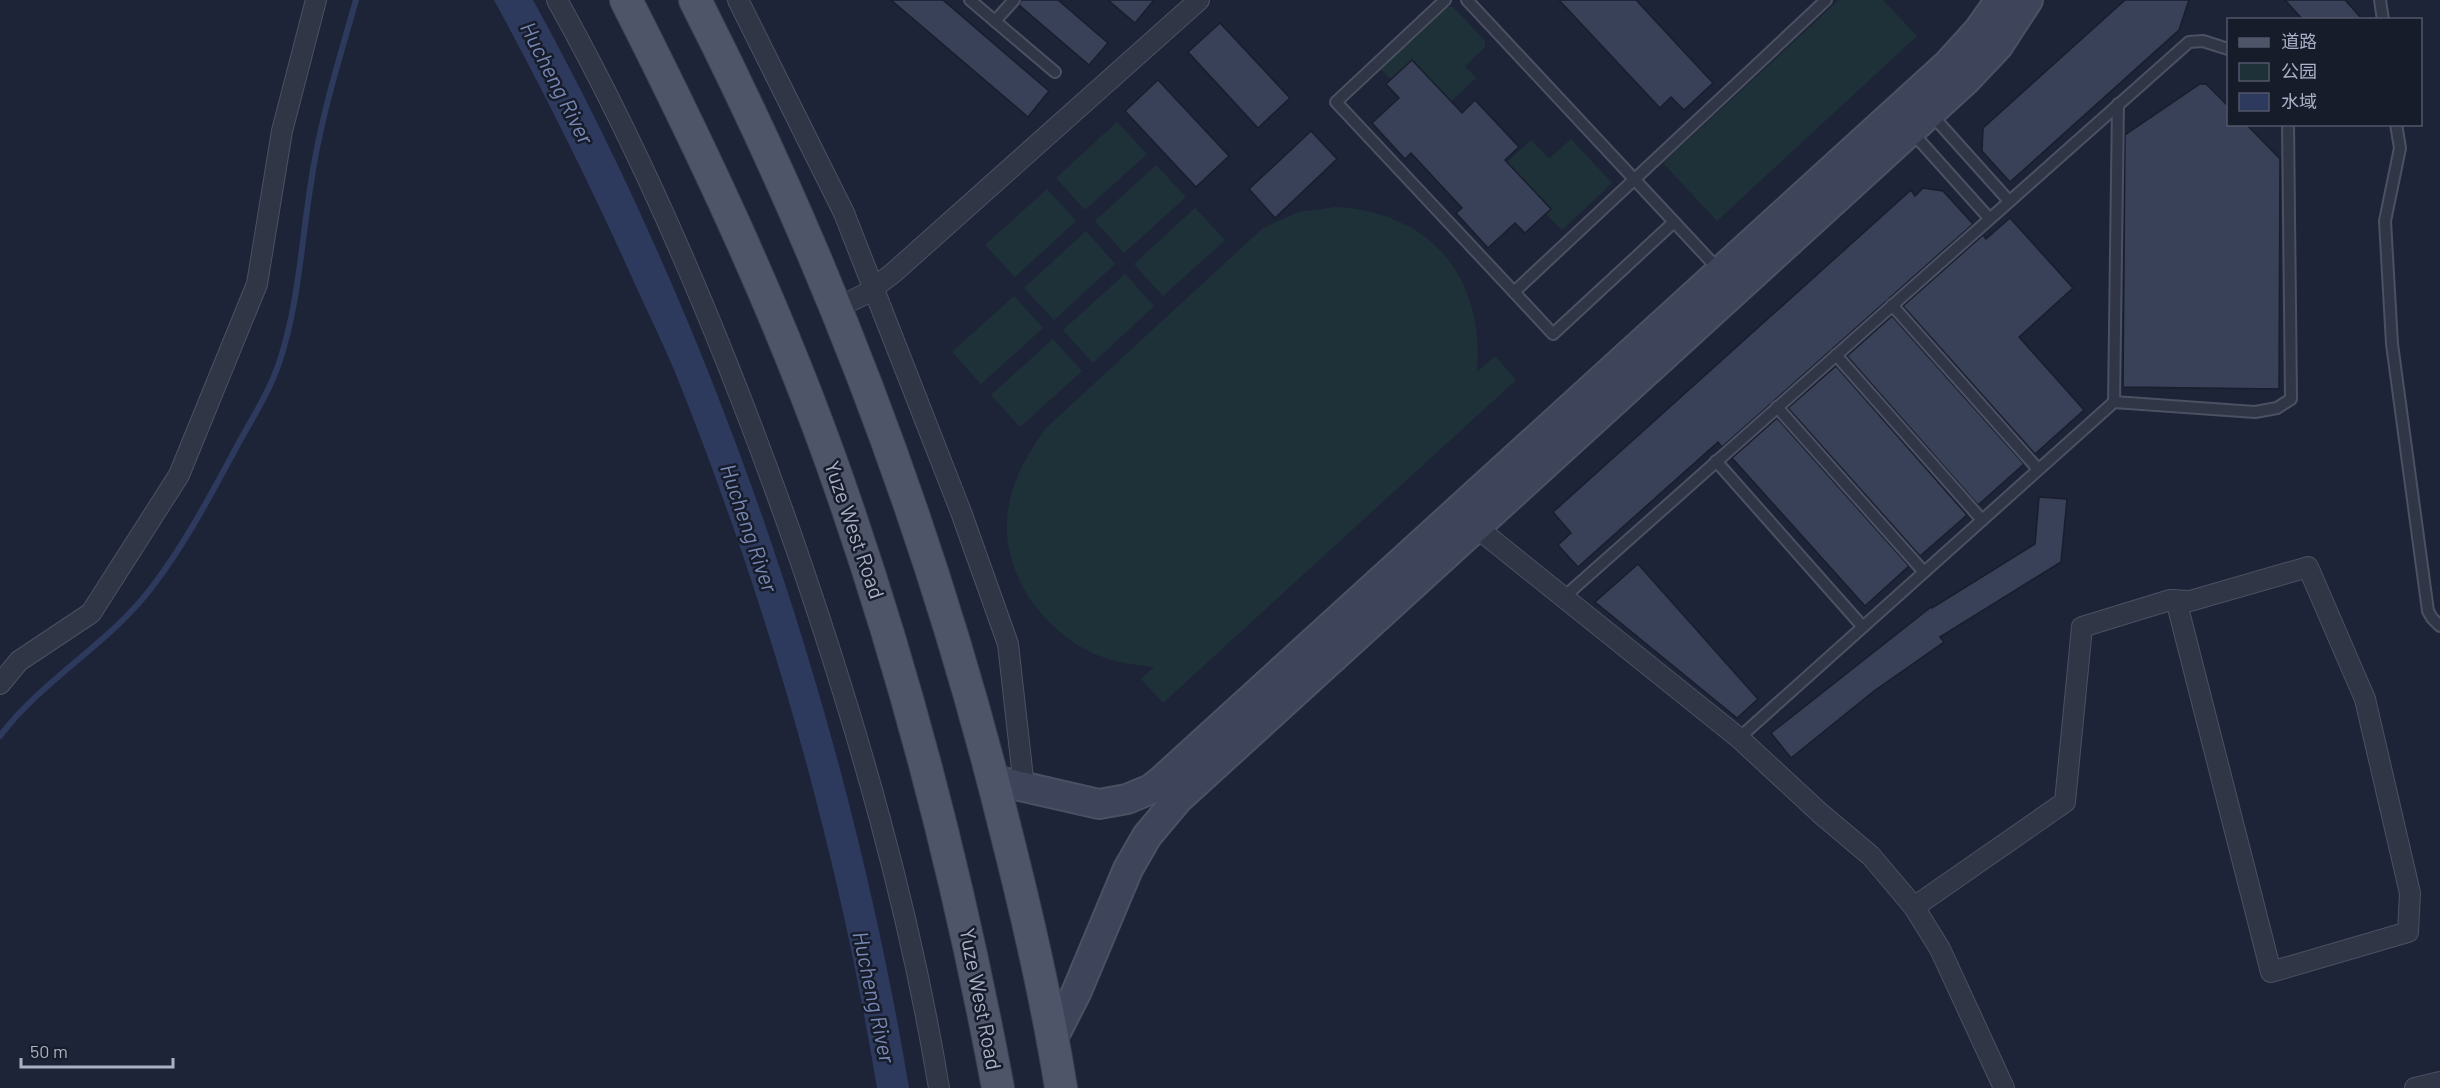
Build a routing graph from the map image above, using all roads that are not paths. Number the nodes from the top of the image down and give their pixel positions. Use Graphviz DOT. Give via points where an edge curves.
graph roads {
  1 [pos="316,0"];
  2 [pos="558,0"];
  3 [pos="626,0"];
  4 [pos="695,0"];
  5 [pos="738,0"];
  6 [pos="970,0"];
  7 [pos="1014,0"];
  8 [pos="1199,0"];
  9 [pos="1445,0"];
  10 [pos="1467,0"];
  11 [pos="1826,0"];
  12 [pos="2000,0"];
  13 [pos="2028,0"];
  14 [pos="2380,0"];
  15 [pos="2383,18"];
  16 [pos="995,21"];
  17 [pos="2227,48"];
  18 [pos="1055,72"];
  19 [pos="2118,104"];
  20 [pos="1921,122"];
  21 [pos="2288,126"];
  22 [pos="2396,126"];
  23 [pos="1635,179"];
  24 [pos="2008,201"];
  25 [pos="1989,218"];
  26 [pos="1674,222"];
  27 [pos="1720,272"];
  28 [pos="874,289"];
  29 [pos="1514,292"];
  30 [pos="1892,304"];
  31 [pos="837,308"];
  32 [pos="1836,355"];
  33 [pos="2114,402"];
  34 [pos="1777,407"];
  35 [pos="1716,461"];
  36 [pos="2038,469"];
  37 [pos="1982,520"];
  38 [pos="1476,527"];
  39 [pos="1923,572"];
  40 [pos="1564,597"];
  41 [pos="2176,600"];
  42 [pos="2440,626"];
  43 [pos="1863,627"];
  44 [pos="0,684"];
  45 [pos="1739,738"];
  46 [pos="994,780"];
  47 [pos="1024,787"];
  48 [pos="1914,907"];
  49 [pos="1052,1040"];
  50 [pos="2440,1082"];
  51 [pos="939,1088"];
  52 [pos="998,1088"];
  53 [pos="1061,1088"];
  54 [pos="2004,1088"];
  55 [pos="2415,1088"];
  1 -- 44 [label="street" via="282,131 257,284 179,475 91,613 19,661"];
  2 -- 51 [label="street" via="668,223 784,514 844,696 900,891"];
  3 -- 52 [label="main road, Yuze West Road" via="752,265 793,361 859,542 934,796 959,895"];
  4 -- 31 [label="main road" via="766,144"];
  5 -- 28 [label="street" via="844,213"];
  6 -- 16 [label="lane"];
  7 -- 16 [label="lane"];
  8 -- 28 [label="street"];
  9 -- 29 [label="lane" via="1336,102"];
  10 -- 23 [label="lane"];
  11 -- 23 [label="lane"];
  12 -- 27 [label="street" via="1948,64"];
  13 -- 20 [label="street" via="1992,52"];
  14 -- 15 [label="lane"];
  16 -- 18 [label="lane"];
  17 -- 19 [label="lane" via="2203,41 2189,42"];
  19 -- 24 [label="lane"];
  19 -- 33 [label="lane"];
  20 -- 24 [label="lane"];
  20 -- 25 [label="lane"];
  20 -- 38 [label="street"];
  21 -- 33 [label="lane" via="2291,399 2277,408 2255,412"];
  22 -- 42 [label="lane" via="2400,148 2385,221 2392,344 2428,611"];
  23 -- 26 [label="lane"];
  23 -- 29 [label="lane"];
  24 -- 25 [label="lane"];
  25 -- 30 [label="lane"];
  26 -- 27 [label="lane"];
  26 -- 29 [label="lane" via="1553,334"];
  27 -- 47 [label="street" via="1156,785 1127,800 1099,804"];
  28 -- 31 [label="street"];
  28 -- 47 [label="street" via="1008,644"];
  30 -- 32 [label="lane"];
  30 -- 36 [label="lane"];
  31 -- 46 [label="main road" via="917,522"];
  32 -- 34 [label="lane"];
  32 -- 37 [label="lane"];
  33 -- 36 [label="lane"];
  34 -- 35 [label="lane"];
  34 -- 39 [label="lane"];
  35 -- 40 [label="lane"];
  35 -- 43 [label="lane"];
  36 -- 37 [label="lane"];
  37 -- 39 [label="lane"];
  38 -- 40 [label="street"];
  38 -- 49 [label="street" via="1178,799 1147,836 1128,869"];
  39 -- 43 [label="lane"];
  40 -- 45 [label="street"];
  41 -- 41 [label="street" via="2190,601 2307,567 2365,699 2409,893 2408,932 2271,972"];
  41 -- 48 [label="street" via="2082,627 2065,802"];
  43 -- 45 [label="lane"];
  45 -- 48 [label="street" via="1871,856"];
  46 -- 47 [label="street"];
  46 -- 49 [label="main road"];
  48 -- 54 [label="street" via="1948,964"];
  49 -- 53 [label="main road"];
  50 -- 55 [label="street"];
}
